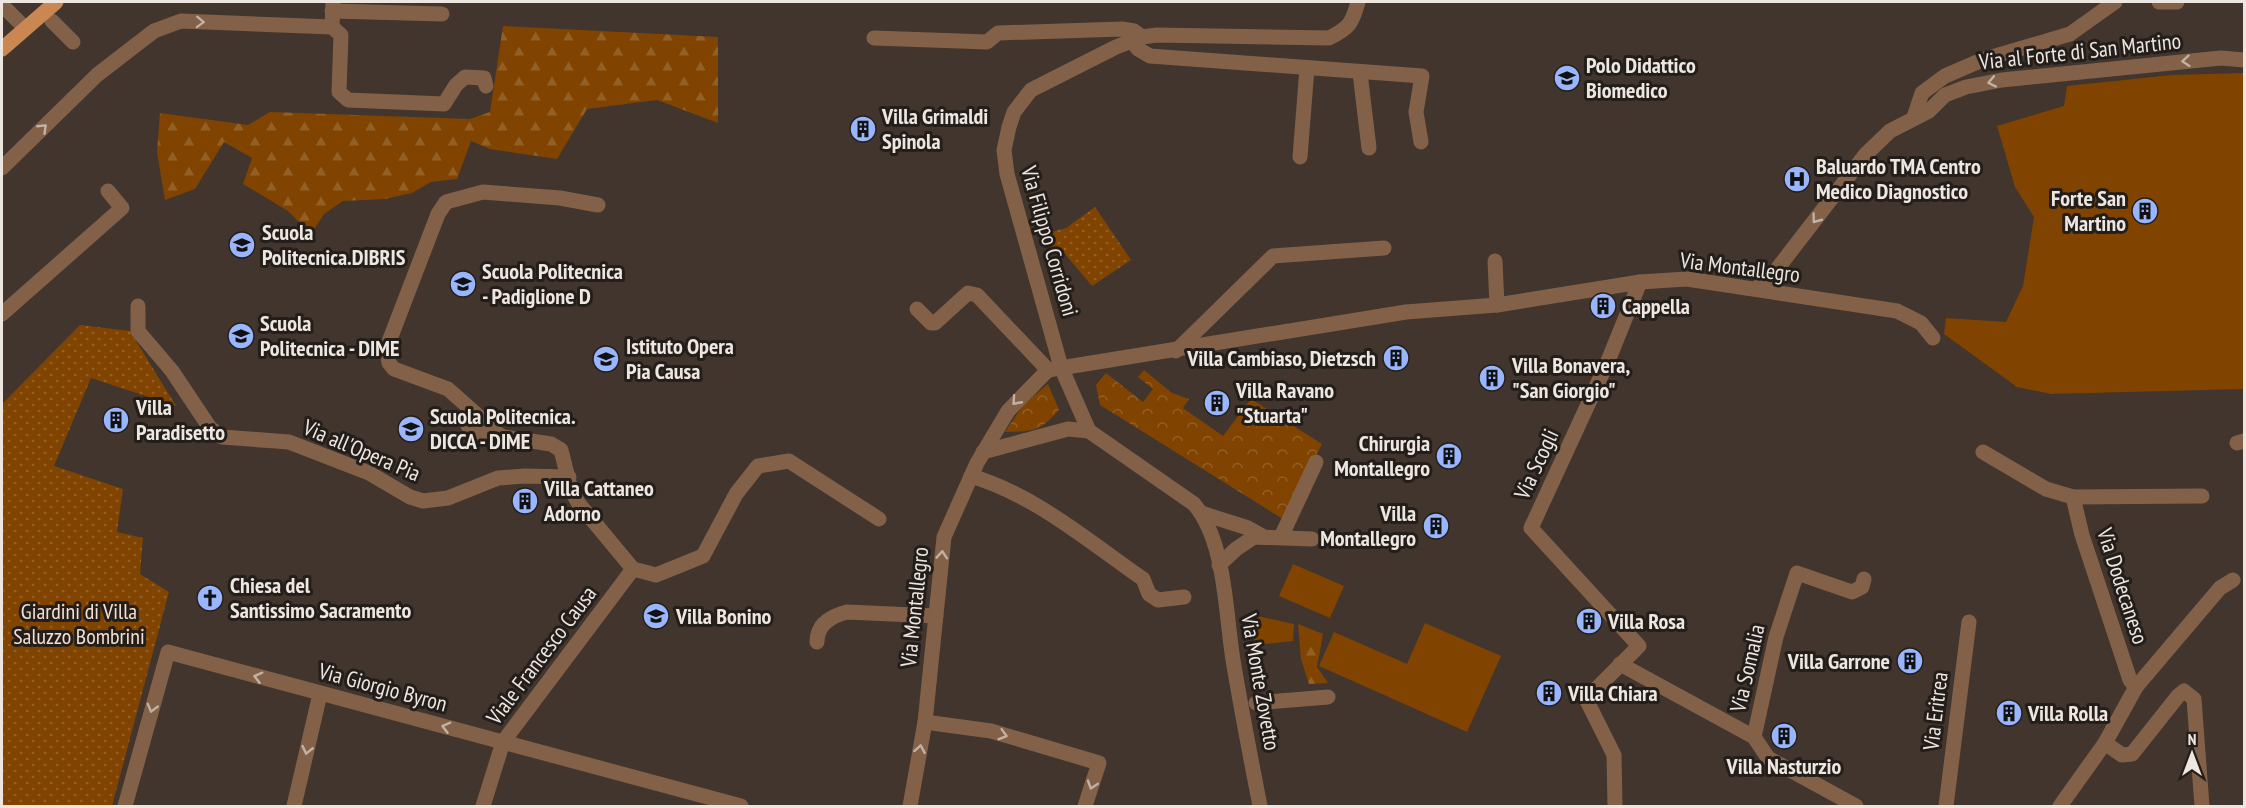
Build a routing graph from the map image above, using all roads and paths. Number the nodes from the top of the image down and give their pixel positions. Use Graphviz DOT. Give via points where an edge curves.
graph roads {
  1 [pos="56,2"];
  2 [pos="1358,2"];
  3 [pos="2115,2"];
  4 [pos="2159,2"];
  5 [pos="2177,2"];
  6 [pos="2,5"];
  7 [pos="333,6"];
  8 [pos="442,14"];
  9 [pos="52,21"];
  10 [pos="332,27"];
  11 [pos="25,28"];
  12 [pos="874,38"];
  13 [pos="1137,39"];
  14 [pos="73,42"];
  15 [pos="2,49"];
  16 [pos="2244,60"];
  17 [pos="1307,69"];
  18 [pos="1360,73"];
  19 [pos="486,86"];
  20 [pos="1914,117"];
  21 [pos="1421,142"];
  22 [pos="1369,148"];
  23 [pos="1300,157"];
  24 [pos="2,168"];
  25 [pos="108,191"];
  26 [pos="598,205"];
  27 [pos="1384,248"];
  28 [pos="1496,261"];
  29 [pos="1640,282"];
  30 [pos="1756,289"];
  31 [pos="1497,305"];
  32 [pos="138,306"];
  33 [pos="917,309"];
  34 [pos="2,314"];
  35 [pos="1933,338"];
  36 [pos="1176,351"];
  37 [pos="1055,369"];
  38 [pos="468,426"];
  39 [pos="1089,431"];
  40 [pos="503,438"];
  41 [pos="983,452"];
  42 [pos="1983,452"];
  43 [pos="1316,462"];
  44 [pos="971,476"];
  45 [pos="569,477"];
  46 [pos="2073,496"];
  47 [pos="2202,496"];
  48 [pos="1201,513"];
  49 [pos="879,519"];
  50 [pos="1264,537"];
  51 [pos="1281,537"];
  52 [pos="1312,539"];
  53 [pos="1220,565"];
  54 [pos="633,569"];
  55 [pos="1864,579"];
  56 [pos="2233,580"];
  57 [pos="1184,597"];
  58 [pos="936,616"];
  59 [pos="1968,622"];
  60 [pos="817,642"];
  61 [pos="1620,664"];
  62 [pos="2136,687"];
  63 [pos="320,694"];
  64 [pos="1328,697"];
  65 [pos="1256,703"];
  66 [pos="925,722"];
  67 [pos="1755,737"];
  68 [pos="502,742"];
  69 [pos="2106,743"];
  70 [pos="125,807"];
  71 [pos="294,807"];
  72 [pos="483,807"];
  73 [pos="741,807"];
  74 [pos="910,807"];
  75 [pos="1085,807"];
  76 [pos="1260,807"];
  77 [pos="1615,807"];
  78 [pos="1856,807"];
  79 [pos="1946,807"];
  80 [pos="2060,807"];
  81 [pos="2202,807"];
  1 -- 11 [label="main road"];
  2 -- 13 [label="street, Via Filippo Corridoni" via="1346,29 1329,38"];
  3 -- 20 [label="street" via="2070,34 1982,60 1945,76 1922,93"];
  4 -- 5 [label="street"];
  6 -- 11 [label="street"];
  7 -- 8 [label="street"];
  7 -- 10 [label="street"];
  9 -- 14 [label="street"];
  10 -- 19 [label="street" via="341,35 339,92 348,100 444,104 465,77 484,78"];
  24 -- 10 [label="street, one-way" via="97,75 154,31 181,21"];
  11 -- 15 [label="main road"];
  12 -- 13 [label="street, Via Filippo Corridoni" via="987,42 998,33 1122,29 1134,31"];
  13 -- 17 [label="street, Via Filippo Corridoni" via="1138,49 1150,56"];
  13 -- 37 [label="street, Via Filippo Corridoni" via="1031,90 1014,112 1009,127 1004,150 1006,168 1055,342"];
  16 -- 20 [label="street, Via al Forte di San Martino, one-way" via="2221,58 2002,80 1945,95 1929,111"];
  17 -- 18 [label="street, Via Filippo Corridoni"];
  17 -- 23 [label="street"];
  18 -- 21 [label="street, Via Filippo Corridoni" via="1422,76 1416,112"];
  18 -- 22 [label="street"];
  20 -- 30 [label="street, Via al Forte di San Martino, one-way" via="1890,131 1865,155 1774,273"];
  25 -- 34 [label="street" via="123,208"];
  26 -- 40 [label="street" via="483,192 446,202 438,214 390,339 389,363 401,373 448,388"];
  27 -- 36 [label="street" via="1273,256"];
  28 -- 31 [label="street"];
  29 -- 30 [label="street, Via Montallegro" via="1687,279"];
  29 -- 31 [label="street, Via Montallegro"];
  29 -- 61 [label="street, Via Scogli" via="1531,528 1639,646"];
  30 -- 35 [label="street, Via Montallegro" via="1897,311 1921,323"];
  31 -- 36 [label="street, Via Montallegro" via="1406,312"];
  32 -- 45 [label="street, Via all'Opera Pia" via="138,331 172,371 210,428 222,437 289,442 369,473 423,501 448,498 498,478"];
  33 -- 37 [label="street" via="935,323 968,294 977,295"];
  36 -- 37 [label="street, Via Montallegro"];
  37 -- 39 [label="street"];
  37 -- 41 [label="street, Via Montallegro, one-way" via="1008,411"];
  38 -- 40 [label="street" via="478,433"];
  39 -- 41 [label="street" via="1068,429"];
  39 -- 48 [label="street, Via Monte Zovetto" via="1194,504"];
  40 -- 45 [label="street" via="550,444 561,450"];
  41 -- 44 [label="street, Via Montallegro"];
  42 -- 46 [label="street, Via Dodecaneso" via="2046,489"];
  43 -- 51 [label="street"];
  44 -- 57 [label="street" via="1009,488 1034,503 1143,579 1149,594 1158,600"];
  58 -- 44 [label="street, Via Montallegro, one-way" via="942,546"];
  45 -- 54 [label="street" via="579,504"];
  46 -- 47 [label="street, Via Dodecaneso"];
  46 -- 62 [label="street, Via Dodecaneso" via="2110,622"];
  48 -- 50 [label="street, Via Monte Zovetto"];
  48 -- 53 [label="street, Via Monte Zovetto" via="1207,519"];
  49 -- 54 [label="street" via="789,461 758,466 736,494 704,556 656,575"];
  50 -- 51 [label="street, Via Monte Zovetto"];
  50 -- 53 [label="street, Via Monte Zovetto" via="1254,537"];
  51 -- 52 [label="street, Via Monte Zovetto"];
  53 -- 76 [label="street, Via Monte Zovetto"];
  54 -- 68 [label="street, Viale Francesco Causa"];
  55 -- 67 [label="street, Via Somalia" via="1862,587 1852,592 1797,573 1776,638"];
  56 -- 62 [label="street, Via Dodecaneso" via="2213,595"];
  58 -- 60 [label="street" via="847,612 825,622"];
  58 -- 66 [label="street, Via Montallegro"];
  59 -- 79 [label="street, Via Eritrea"];
  61 -- 67 [label="street, Via Somalia"];
  61 -- 77 [label="street" via="1586,699 1614,754"];
  62 -- 69 [label="street, Via Dodecaneso"];
  68 -- 63 [label="street, Via Giorgio Byron, one-way"];
  63 -- 70 [label="street, Via Giorgio Byron, one-way" via="168,652"];
  63 -- 71 [label="street, one-way"];
  64 -- 65 [label="street, Via Monte Zovetto"];
  74 -- 66 [label="street, Via Montallegro, one-way"];
  66 -- 75 [label="street, one-way" via="990,731 1099,763"];
  67 -- 78 [label="street" via="1768,758"];
  68 -- 72 [label="street, Viale Francesco Causa"];
  68 -- 73 [label="street, Via Giorgio Byron"];
  69 -- 80 [label="street, Via Dodecaneso"];
  69 -- 81 [label="street" via="2122,756 2132,754 2184,692 2194,699"];
}
